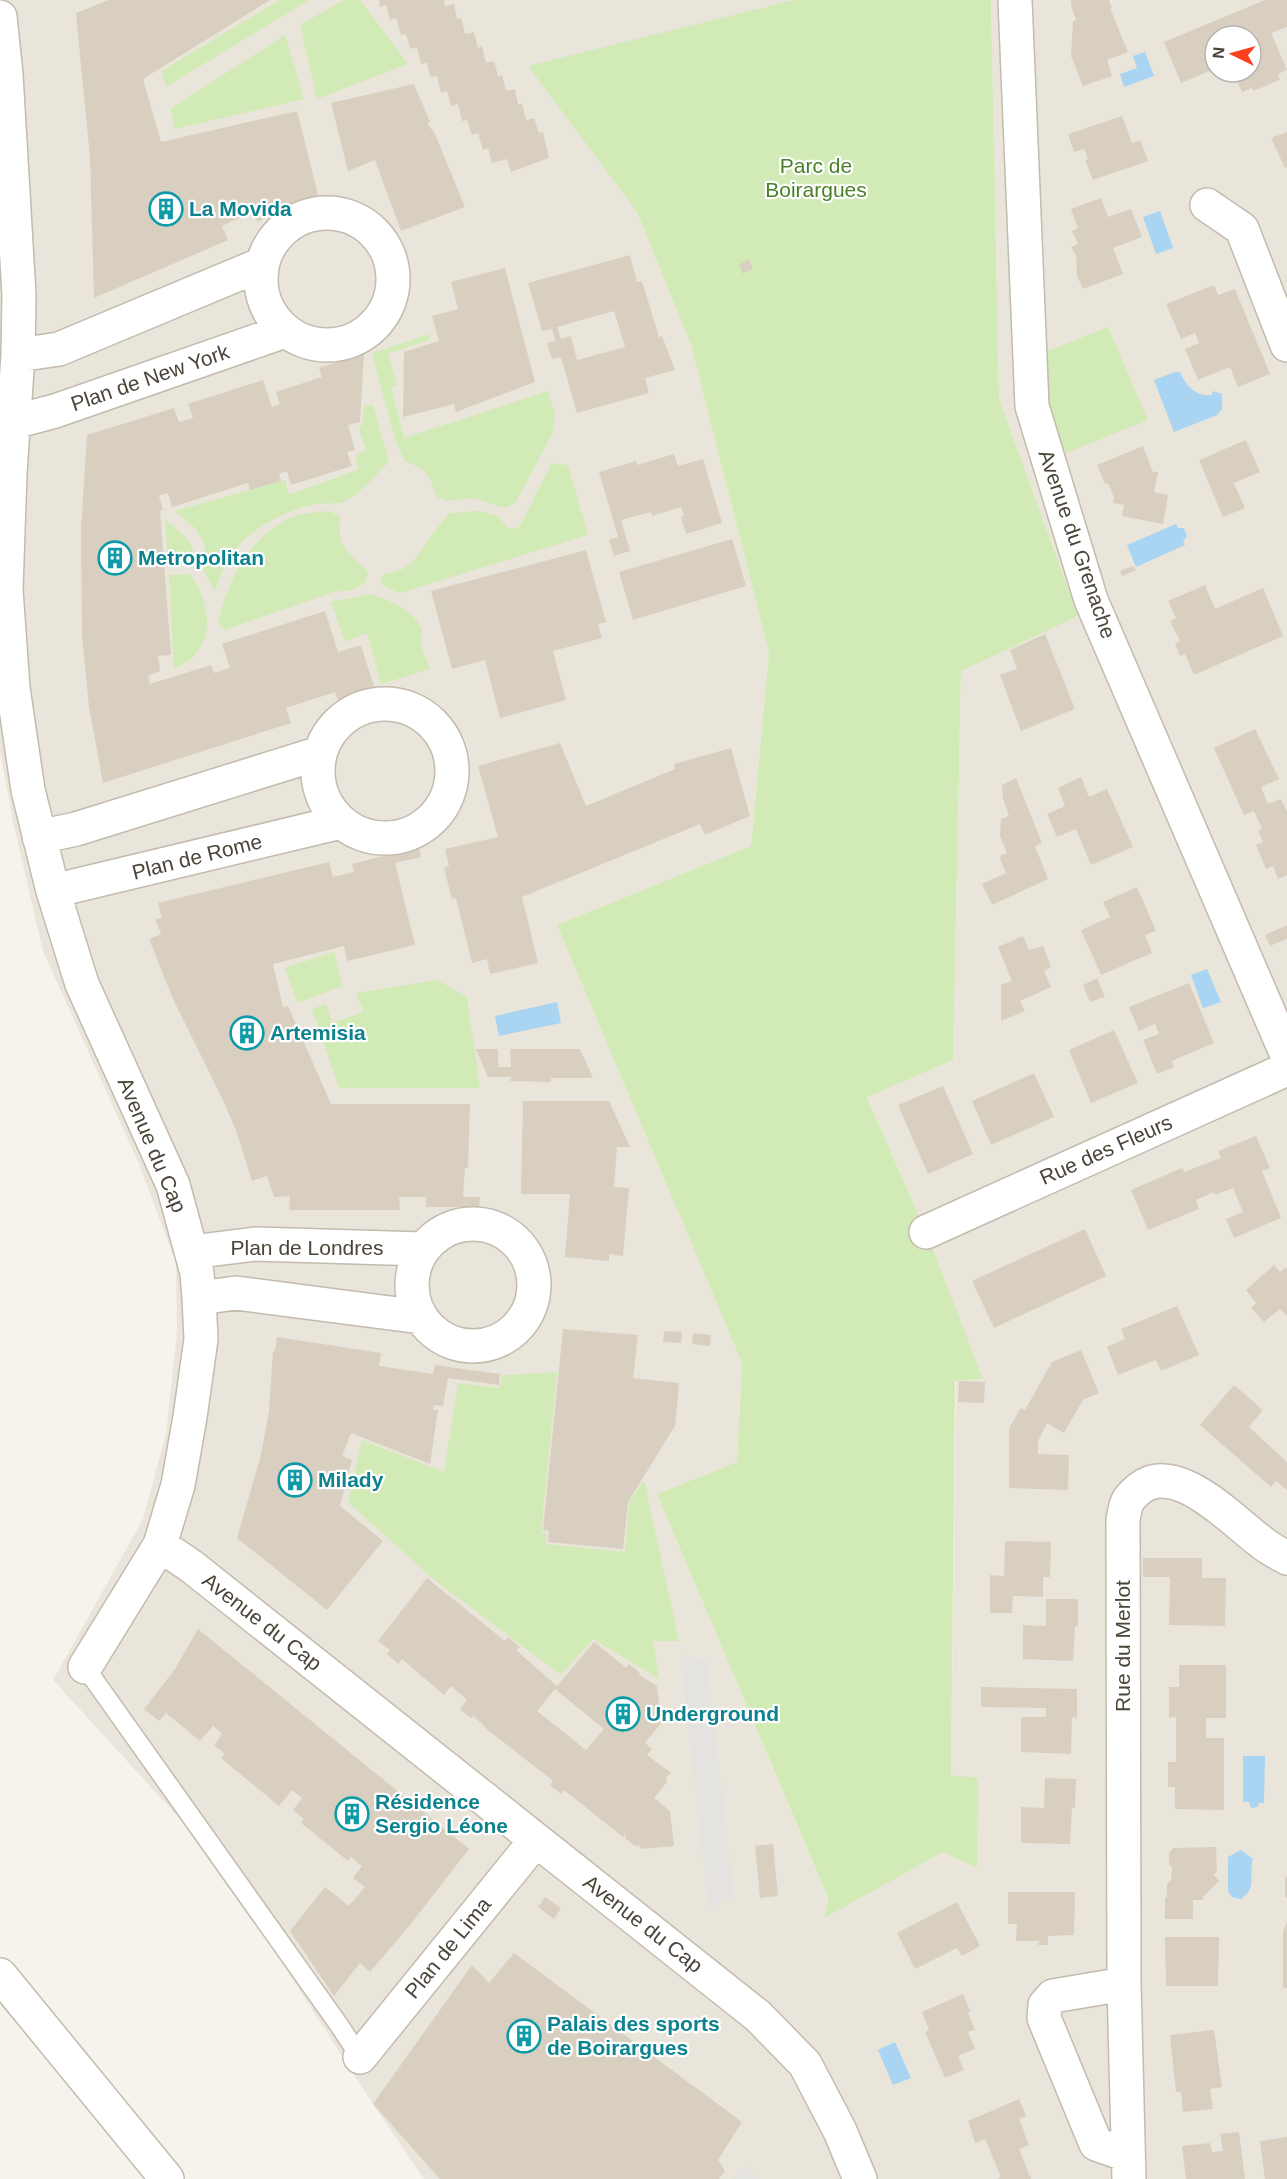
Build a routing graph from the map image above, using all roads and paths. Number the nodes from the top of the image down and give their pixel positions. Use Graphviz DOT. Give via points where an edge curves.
graph roads {
  1 [pos="1015,0"];
  2 [pos="0,17"];
  3 [pos="1207,205"];
  4 [pos="262,264"];
  5 [pos="285,331"];
  6 [pos="1287,345"];
  7 [pos="18,355"];
  8 [pos="14,422"];
  9 [pos="320,753"];
  10 [pos="341,822"];
  11 [pos="39,837"];
  12 [pos="54,891"];
  13 [pos="1287,1055"];
  14 [pos="1287,1069"];
  15 [pos="926,1233"];
  16 [pos="423,1249"];
  17 [pos="192,1252"];
  18 [pos="199,1298"];
  19 [pos="421,1317"];
  20 [pos="160,1545"];
  21 [pos="1287,1558"];
  22 [pos="85,1667"];
  23 [pos="536,1840"];
  24 [pos="0,1975"];
  25 [pos="1124,1984"];
  26 [pos="360,2057"];
  27 [pos="1128,2167"];
  28 [pos="167,2179"];
  29 [pos="860,2179"];
  1 -- 13 [label="street, Avenue du Grenache" via="1032,406 1091,600"];
  2 -- 7 [label="street, Avenue du Cap" via="17,241"];
  3 -- 6 [label="street" via="1242,229"];
  4 -- 5 [label="street" via="265,302"];
  4 -- 5 [label="street" via="280,231 295,220 332,212 367,226 388,255 392,289 376,323 362,335 331,345 315,344"];
  4 -- 7 [label="street" via="58,349"];
  5 -- 8 [label="street, Plan de New York"];
  7 -- 8 [label="street, Avenue du Cap"];
  8 -- 11 [label="street, Avenue du Cap" via="6,590 13,688"];
  9 -- 10 [label="street" via="319,785"];
  9 -- 10 [label="street" via="341,719 379,704 399,705 418,712 441,734 449,751 449,790 440,809 425,824 405,834 383,838 361,833"];
  9 -- 11 [label="street"];
  10 -- 12 [label="street, Plan de Rome"];
  11 -- 12 [label="street, Avenue du Cap"];
  12 -- 17 [label="street, Avenue du Cap" via="82,984 173,1185"];
  14 -- 15 [label="street, Rue des Fleurs"];
  16 -- 17 [label="street, Plan de Londres" via="255,1244"];
  16 -- 19 [label="street, Plan de Londres" via="411,1282 413,1300"];
  16 -- 19 [label="street, Plan de Londres" via="451,1227 486,1224 510,1237 527,1257 533,1274 533,1292 528,1311 517,1327 502,1339 483,1345 447,1341"];
  17 -- 18 [label="street, Avenue du Cap"];
  18 -- 19 [label="street" via="236,1293"];
  18 -- 20 [label="street, Avenue du Cap" via="201,1339 190,1417 178,1485"];
  20 -- 22 [label="street"];
  20 -- 23 [label="street, Avenue du Cap"];
  21 -- 25 [label="street, Rue du Merlot" via="1193,1489 1166,1480 1148,1482 1127,1500 1123,1520"];
  22 -- 26 [label="lane"];
  23 -- 26 [label="street, Plan de Lima"];
  23 -- 29 [label="street, Avenue du Cap" via="721,1985 805,2064"];
  24 -- 28 [label="street"];
  25 -- 27 [label="street, Rue du Merlot"];
  25 -- 27 [label="street, Rue du Merlot" via="1053,1996 1045,2005 1044,2018 1096,2144"];
}
